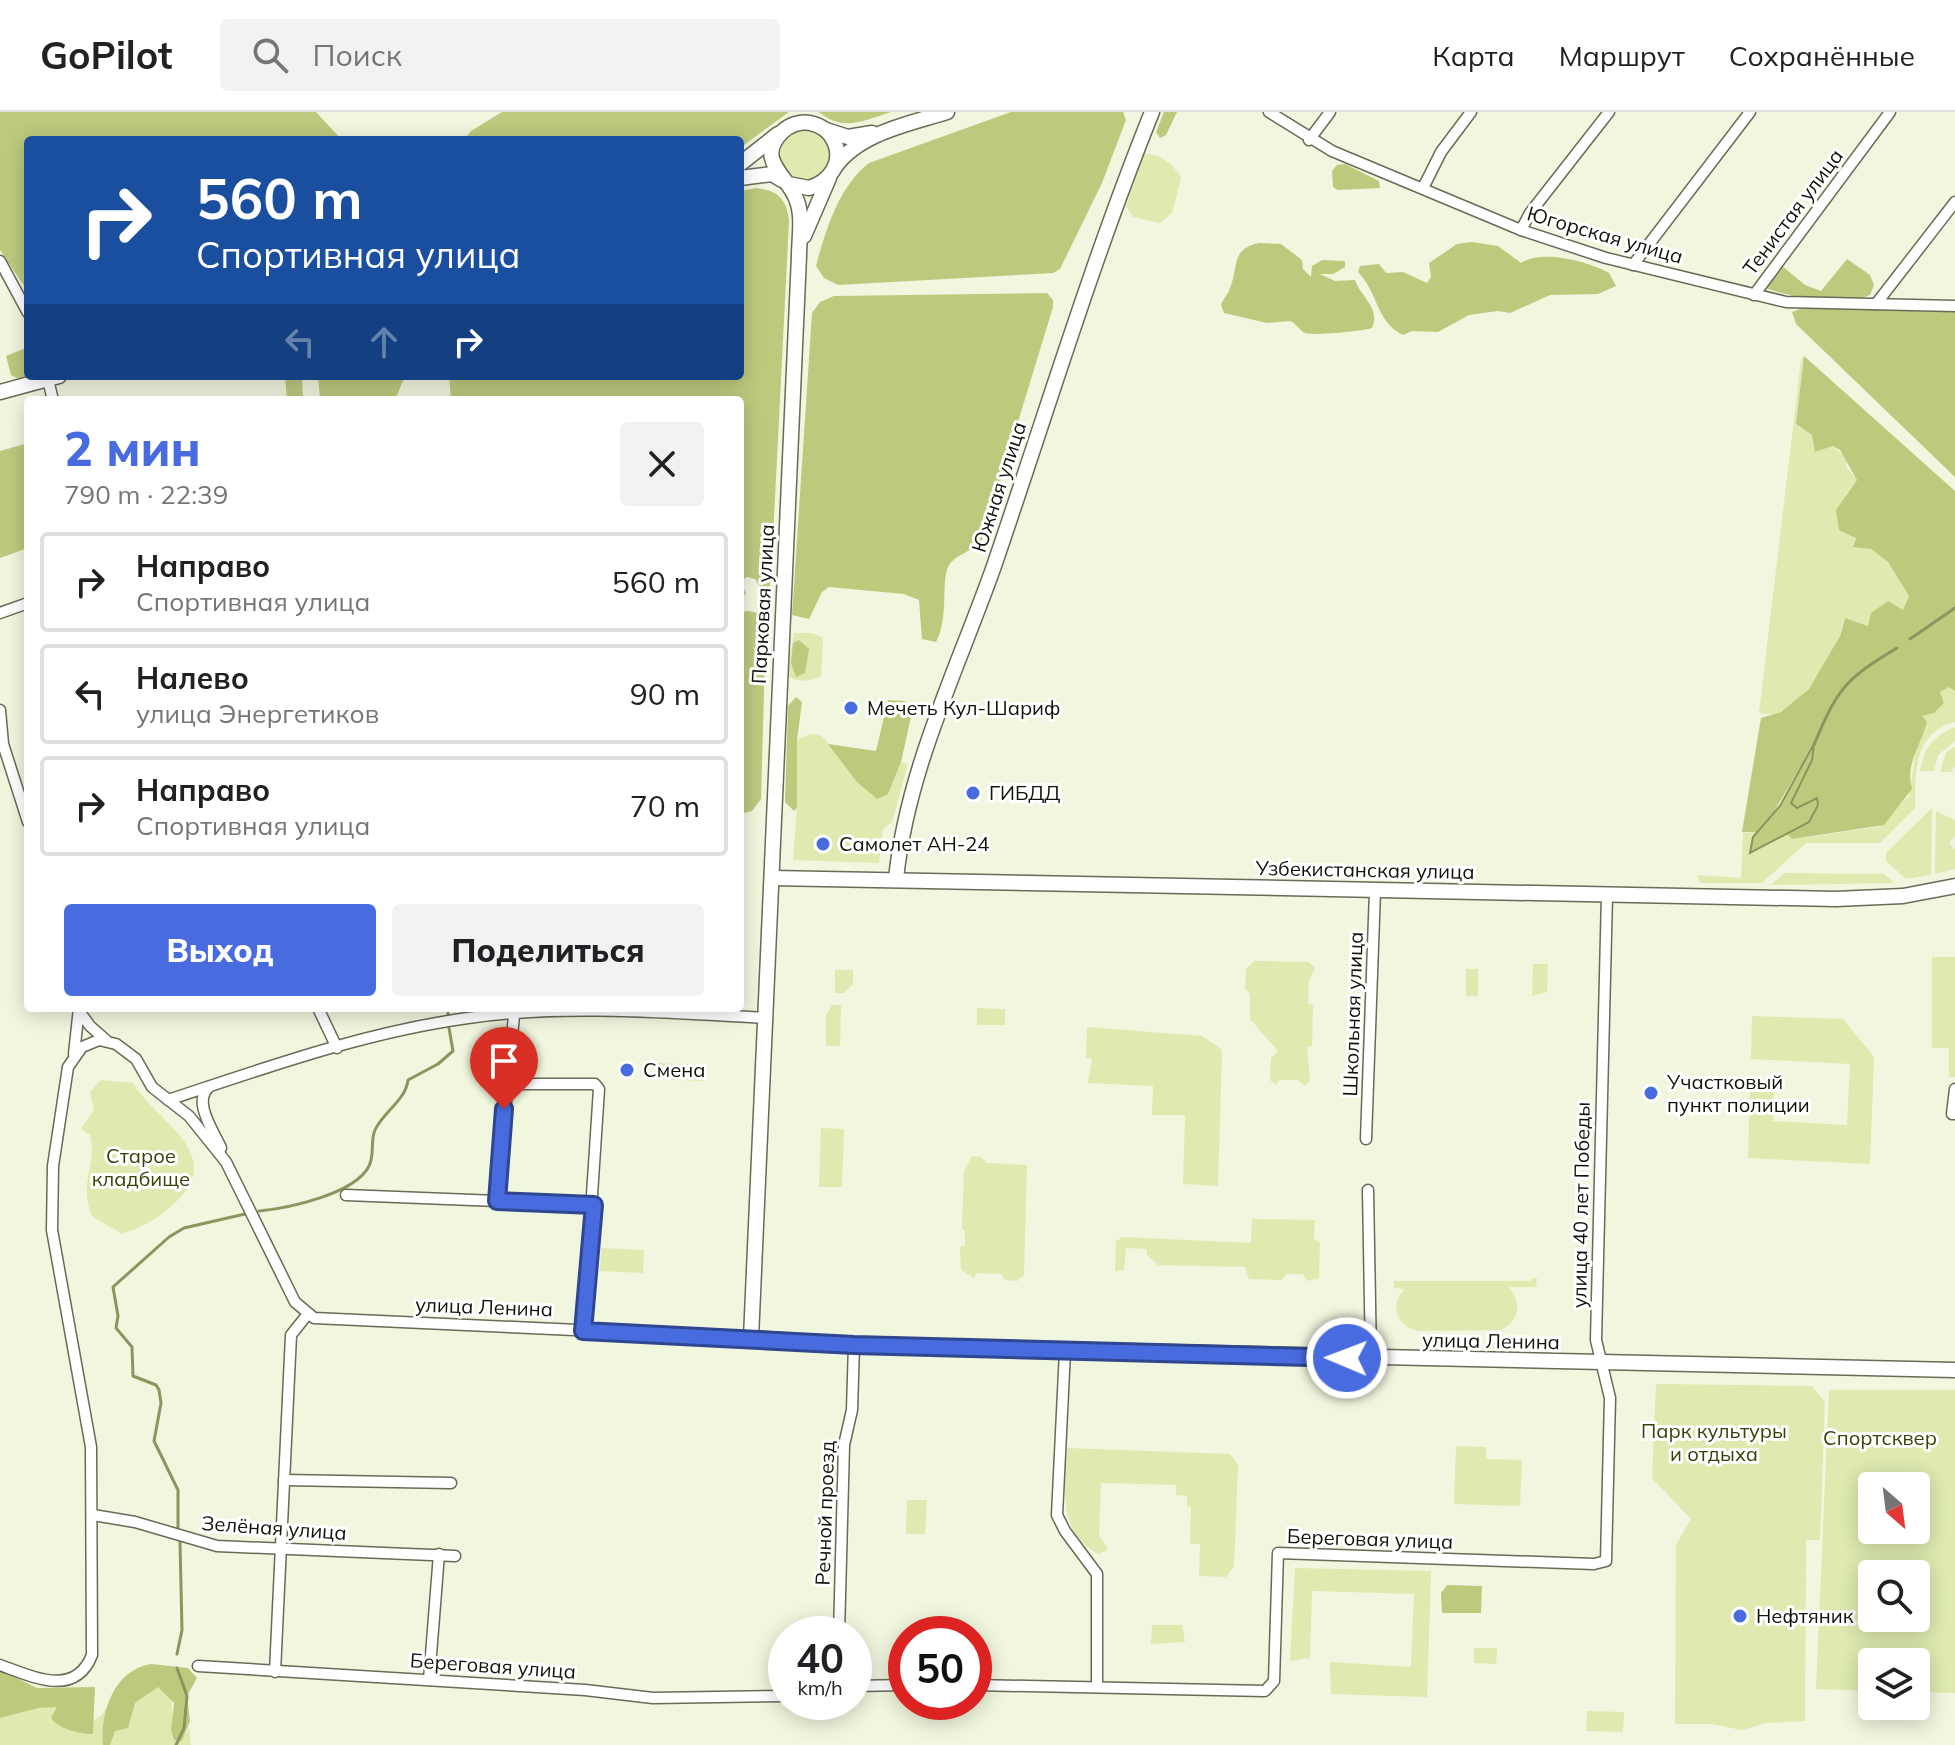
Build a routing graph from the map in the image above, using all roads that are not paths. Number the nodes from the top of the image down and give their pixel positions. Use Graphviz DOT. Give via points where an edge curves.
graph roads {
  1 [pos="947,112"];
  2 [pos="1138,112"];
  3 [pos="1152,112"];
  4 [pos="1269,112"];
  5 [pos="1330,112"];
  6 [pos="1471,112"];
  7 [pos="1609,112"];
  8 [pos="1750,112"];
  9 [pos="1890,112"];
  10 [pos="822,127"];
  11 [pos="899,127"];
  12 [pos="785,129"];
  13 [pos="1309,140"];
  14 [pos="1140,144"];
  15 [pos="744,161"];
  16 [pos="833,171"];
  17 [pos="744,178"];
  18 [pos="786,182"];
  19 [pos="1423,188"];
  20 [pos="1955,202"];
  21 [pos="1521,230"];
  22 [pos="799,256"];
  23 [pos="0,261"];
  24 [pos="1633,265"];
  25 [pos="1754,295"];
  26 [pos="1876,304"];
  27 [pos="24,306"];
  28 [pos="1955,306"];
  29 [pos="42,380"];
  30 [pos="0,382"];
  31 [pos="30,384"];
  32 [pos="0,392"];
  33 [pos="24,604"];
  34 [pos="0,613"];
  35 [pos="0,710"];
  36 [pos="24,810"];
  37 [pos="772,878"];
  38 [pos="896,879"];
  39 [pos="1955,886"];
  40 [pos="1375,891"];
  41 [pos="1607,895"];
  42 [pos="79,1012"];
  43 [pos="81,1012"];
  44 [pos="320,1012"];
  45 [pos="514,1015"];
  46 [pos="766,1018"];
  47 [pos="108,1042"];
  48 [pos="337,1048"];
  49 [pos="74,1055"];
  50 [pos="506,1084"];
  51 [pos="211,1086"];
  52 [pos="1955,1089"];
  53 [pos="168,1100"];
  54 [pos="1955,1114"];
  55 [pos="1366,1139"];
  56 [pos="226,1162"];
  57 [pos="1368,1190"];
  58 [pos="346,1195"];
  59 [pos="497,1201"];
  60 [pos="594,1205"];
  61 [pos="307,1315"];
  62 [pos="583,1331"];
  63 [pos="751,1338"];
  64 [pos="854,1345"];
  65 [pos="1065,1351"];
  66 [pos="1371,1359"];
  67 [pos="1601,1364"];
  68 [pos="1955,1370"];
  69 [pos="284,1480"];
  70 [pos="451,1483"];
  71 [pos="93,1515"];
  72 [pos="282,1550"];
  73 [pos="439,1554"];
  74 [pos="455,1556"];
  75 [pos="1606,1561"];
  76 [pos="839,1616"];
  77 [pos="0,1665"];
  78 [pos="198,1666"];
  79 [pos="275,1672"];
  80 [pos="429,1680"];
  81 [pos="992,1685"];
  82 [pos="1097,1686"];
  83 [pos="768,1696"];
  1 -- 11 [label="main road"];
  2 -- 14 [label="main road"];
  3 -- 14 [label="main road, Южная улица"];
  4 -- 13 [label="street, Югорская улица"];
  5 -- 13 [label="street"];
  6 -- 19 [label="street" via="1441,152"];
  7 -- 21 [label="street"];
  8 -- 24 [label="street"];
  9 -- 25 [label="street, Тенистая улица"];
  10 -- 11 [label="main road" via="848,137"];
  10 -- 12 [label="main road" via="801,123"];
  10 -- 16 [label="main road" via="834,142"];
  11 -- 16 [label="main road" via="850,150"];
  12 -- 15 [label="main road"];
  12 -- 18 [label="main road" via="772,153 774,167"];
  13 -- 19 [label="street, Югорская улица"];
  14 -- 38 [label="main road, Южная улица" via="941,704"];
  16 -- 18 [label="main road" via="809,188"];
  16 -- 22 [label="main road, Парковая улица" via="807,223"];
  17 -- 18 [label="main road" via="772,174"];
  18 -- 22 [label="main road, Парковая улица" via="799,207"];
  19 -- 21 [label="street, Югорская улица"];
  20 -- 26 [label="street"];
  21 -- 24 [label="street, Югорская улица"];
  22 -- 37 [label="main road, Парковая улица"];
  23 -- 27 [label="street"];
  24 -- 25 [label="street, Югорская улица"];
  25 -- 26 [label="street, Югорская улица" via="1786,302"];
  26 -- 28 [label="street, Югорская улица"];
  29 -- 31 [label="main road"];
  30 -- 31 [label="main road"];
  31 -- 32 [label="main road"];
  33 -- 34 [label="street"];
  35 -- 36 [label="street" via="3,744"];
  37 -- 38 [label="main road, Узбекистанская улица"];
  37 -- 46 [label="main road, Парковая улица"];
  38 -- 40 [label="main road, Узбекистанская улица"];
  39 -- 41 [label="main road, Узбекистанская улица" via="1903,896 1836,899"];
  40 -- 41 [label="main road, Узбекистанская улица"];
  40 -- 55 [label="street, Школьная улица"];
  41 -- 67 [label="street, улица 40 лет Победы" via="1596,1333"];
  42 -- 49 [label="street"];
  43 -- 47 [label="street"];
  44 -- 48 [label="street"];
  45 -- 46 [label="street"];
  45 -- 48 [label="street" via="443,1022"];
  45 -- 50 [label="street"];
  46 -- 63 [label="main road, Парковая улица"];
  47 -- 49 [label="street" via="91,1042"];
  47 -- 53 [label="street" via="136,1059 152,1087"];
  48 -- 51 [label="street"];
  49 -- 71 [label="street" via="53,1166 52,1230 91,1447"];
  50 -- 59 [label="street"];
  50 -- 60 [label="street" via="598,1087"];
  51 -- 53 [label="street"];
  51 -- 56 [label="street" via="202,1102"];
  52 -- 54 [label="street"];
  53 -- 56 [label="street" via="189,1116"];
  56 -- 61 [label="street" via="291,1295"];
  57 -- 66 [label="street"];
  58 -- 59 [label="street"];
  59 -- 60 [label="street"];
  60 -- 62 [label="street"];
  61 -- 62 [label="street, улица Ленина" via="333,1321"];
  61 -- 69 [label="street" via="291,1335"];
  62 -- 63 [label="street, улица Ленина"];
  63 -- 64 [label="main road, улица Ленина"];
  64 -- 65 [label="main road, улица Ленина"];
  64 -- 76 [label="street, Речной проезд" via="852,1410 844,1445"];
  65 -- 66 [label="main road, улица Ленина"];
  65 -- 82 [label="street" via="1057,1515 1097,1574"];
  66 -- 67 [label="main road, улица Ленина"];
  67 -- 68 [label="main road, улица Ленина"];
  67 -- 75 [label="street, улица 40 лет Победы" via="1610,1398"];
  69 -- 70 [label="street"];
  69 -- 72 [label="street"];
  71 -- 72 [label="street, Зелёная улица" via="203,1544"];
  71 -- 77 [label="street" via="93,1647 85,1669 71,1680 45,1681"];
  72 -- 73 [label="street, Зелёная улица"];
  72 -- 79 [label="street"];
  73 -- 74 [label="street, Зелёная улица"];
  73 -- 80 [label="street"];
  75 -- 82 [label="street, Береговая улица" via="1278,1553 1274,1681 1269,1689"];
  78 -- 79 [label="street, Береговая улица"];
  79 -- 80 [label="street, Береговая улица"];
  80 -- 83 [label="street, Береговая улица" via="662,1699"];
  81 -- 82 [label="street, Береговая улица"];
}
